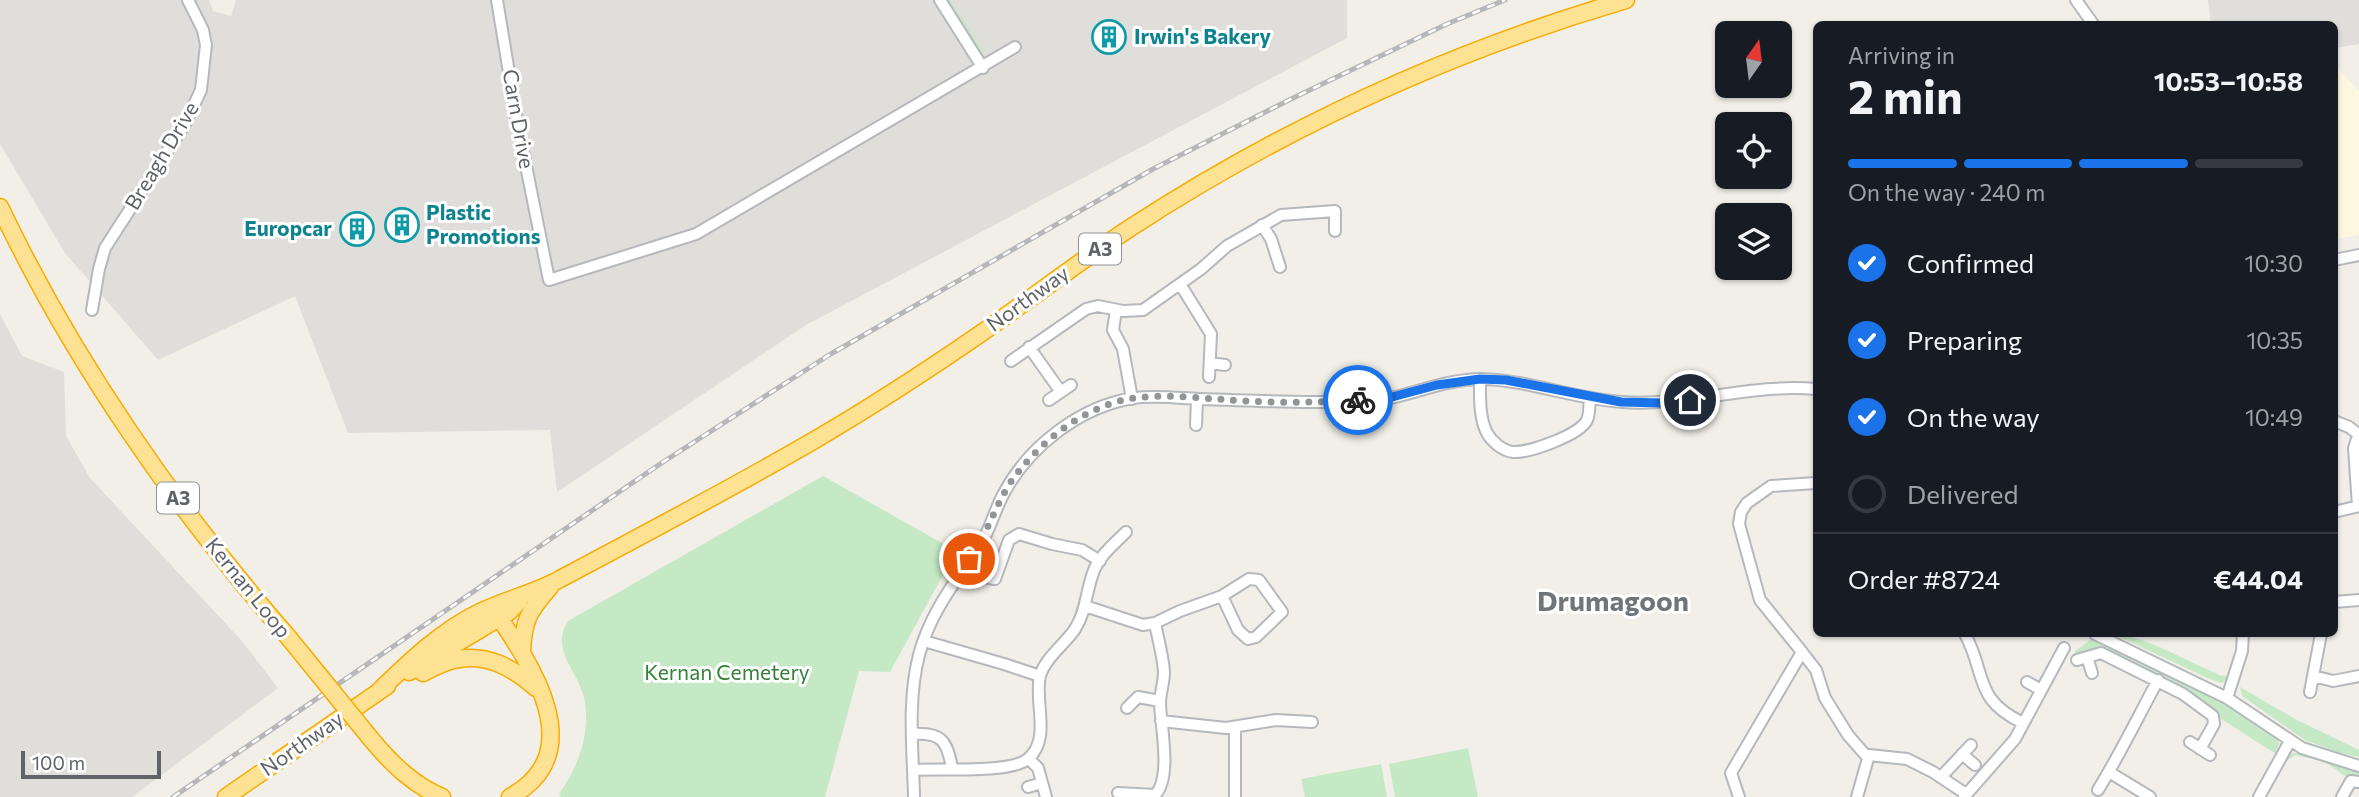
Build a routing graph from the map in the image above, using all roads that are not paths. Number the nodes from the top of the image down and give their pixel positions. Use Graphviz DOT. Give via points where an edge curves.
graph roads {
  1 [pos="188,0"];
  2 [pos="496,0"];
  3 [pos="940,0"];
  4 [pos="1626,0"];
  5 [pos="2076,0"];
  6 [pos="2084,20"];
  7 [pos="1015,47"];
  8 [pos="983,68"];
  9 [pos="0,207"];
  10 [pos="1262,225"];
  11 [pos="1335,231"];
  12 [pos="1277,252"];
  13 [pos="1264,256"];
  14 [pos="2359,256"];
  15 [pos="2338,259"];
  16 [pos="1280,267"];
  17 [pos="1180,284"];
  18 [pos="92,310"];
  19 [pos="1116,310"];
  20 [pos="1029,347"];
  21 [pos="1011,362"];
  22 [pos="1210,363"];
  23 [pos="1225,365"];
  24 [pos="1209,377"];
  25 [pos="1480,379"];
  26 [pos="1813,389"];
  27 [pos="1132,398"];
  28 [pos="1590,398"];
  29 [pos="1197,399"];
  30 [pos="1049,401"];
  31 [pos="2338,423"];
  32 [pos="1196,425"];
  33 [pos="2359,433"];
  34 [pos="1813,484"];
  35 [pos="2359,506"];
  36 [pos="2338,511"];
  37 [pos="1126,533"];
  38 [pos="1100,561"];
  39 [pos="984,577"];
  40 [pos="554,582"];
  41 [pos="1222,596"];
  42 [pos="2359,600"];
  43 [pos="2338,602"];
  44 [pos="1085,606"];
  45 [pos="495,612"];
  46 [pos="1155,623"];
  47 [pos="1966,637"];
  48 [pos="2101,637"];
  49 [pos="2243,637"];
  50 [pos="2320,637"];
  51 [pos="924,641"];
  52 [pos="2064,648"];
  53 [pos="1802,652"];
  54 [pos="522,653"];
  55 [pos="2092,673"];
  56 [pos="1040,676"];
  57 [pos="2313,676"];
  58 [pos="2359,676"];
  59 [pos="2158,680"];
  60 [pos="2027,682"];
  61 [pos="2042,690"];
  62 [pos="379,691"];
  63 [pos="2309,692"];
  64 [pos="543,694"];
  65 [pos="2227,698"];
  66 [pos="1160,701"];
  67 [pos="1127,710"];
  68 [pos="1161,721"];
  69 [pos="1312,722"];
  70 [pos="2024,723"];
  71 [pos="1235,727"];
  72 [pos="912,734"];
  73 [pos="2290,741"];
  74 [pos="2190,742"];
  75 [pos="1971,745"];
  76 [pos="1962,754"];
  77 [pos="1868,758"];
  78 [pos="1029,759"];
  79 [pos="1975,765"];
  80 [pos="2359,766"];
  81 [pos="952,768"];
  82 [pos="914,770"];
  83 [pos="2109,772"];
  84 [pos="1941,777"];
  85 [pos="2359,782"];
  86 [pos="1042,783"];
  87 [pos="1028,787"];
  88 [pos="2098,790"];
  89 [pos="1118,791"];
  90 [pos="1239,792"];
  91 [pos="1965,795"];
  92 [pos="226,797"];
  93 [pos="442,797"];
  94 [pos="510,797"];
  95 [pos="914,797"];
  96 [pos="1046,797"];
  97 [pos="1740,797"];
  98 [pos="1857,797"];
  99 [pos="2150,797"];
  100 [pos="2259,797"];
  101 [pos="2342,797"];
  1 -- 18 [label="street, Breagh Drive" via="206,45 201,90 185,124 105,248"];
  2 -- 8 [label="street, Carn Drive" via="549,280 696,234"];
  3 -- 8 [label="street"];
  4 -- 40 [label="highway, Northway / A3" via="1473,52 1282,139 1131,228 832,430"];
  5 -- 6 [label="street"];
  7 -- 8 [label="street"];
  9 -- 93 [label="highway, Kernan Loop / A3, bridge" via="79,350 206,536 390,762"];
  10 -- 11 [label="street" via="1281,215 1335,211"];
  10 -- 12 [label="street"];
  10 -- 17 [label="street"];
  12 -- 13 [label="street"];
  12 -- 16 [label="street"];
  14 -- 15 [label="street"];
  17 -- 19 [label="street" via="1143,310"];
  17 -- 22 [label="street" via="1211,334"];
  19 -- 20 [label="street" via="1086,309"];
  19 -- 27 [label="street" via="1114,330 1123,349"];
  20 -- 21 [label="street"];
  20 -- 30 [label="street" via="1066,389"];
  22 -- 23 [label="street"];
  22 -- 24 [label="street"];
  25 -- 28 [label="street"];
  25 -- 28 [label="street" via="1488,434 1512,452 1529,451 1580,428 1587,420"];
  25 -- 29 [label="street" via="1357,400"];
  26 -- 28 [label="street" via="1759,390 1664,403"];
  27 -- 29 [label="street"];
  27 -- 51 [label="street" via="1076,420 1049,438 1018,471 983,540 942,600"];
  29 -- 32 [label="street"];
  31 -- 33 [label="street"];
  33 -- 35 [label="street" via="2354,448"];
  34 -- 53 [label="street" via="1770,486 1747,503 1739,524 1760,600"];
  35 -- 36 [label="street"];
  37 -- 38 [label="street"];
  38 -- 39 [label="street" via="1082,550 1019,534 1009,540 995,579"];
  38 -- 44 [label="street"];
  40 -- 45 [label="highway, Northway / A3" via="523,597 509,612"];
  40 -- 54 [label="highway" via="527,617"];
  41 -- 41 [label="street" via="1249,579 1259,580 1282,612 1248,639 1238,630"];
  41 -- 46 [label="street"];
  42 -- 43 [label="street"];
  44 -- 46 [label="street" via="1143,625"];
  44 -- 56 [label="street" via="1076,627"];
  45 -- 54 [label="highway"];
  45 -- 62 [label="highway, Northway / A3"];
  45 -- 62 [label="highway, Northway / A3" via="401,669"];
  46 -- 66 [label="street" via="1164,673"];
  47 -- 70 [label="street" via="1991,700"];
  48 -- 65 [label="street"];
  49 -- 65 [label="street"];
  50 -- 57 [label="street"];
  51 -- 56 [label="street"];
  51 -- 72 [label="street" via="915,674"];
  52 -- 61 [label="street"];
  53 -- 77 [label="street" via="1816,670 1825,698 1848,736"];
  53 -- 97 [label="street" via="1731,773"];
  54 -- 64 [label="highway"];
  55 -- 59 [label="street" via="2082,658 2101,653"];
  56 -- 78 [label="street" via="1040,743"];
  57 -- 58 [label="street" via="2333,681"];
  57 -- 63 [label="street"];
  59 -- 74 [label="street" via="2213,716 2205,752"];
  59 -- 83 [label="street"];
  60 -- 61 [label="street"];
  61 -- 70 [label="street"];
  62 -- 64 [label="highway, A3" via="468,658 503,664"];
  62 -- 92 [label="highway, Northway / A3"];
  64 -- 94 [label="highway" via="551,725 545,763"];
  65 -- 73 [label="street"];
  66 -- 67 [label="street" via="1138,698"];
  66 -- 68 [label="street"];
  68 -- 71 [label="street"];
  68 -- 89 [label="street" via="1164,762 1158,793"];
  69 -- 71 [label="street" via="1276,720"];
  70 -- 91 [label="street"];
  71 -- 90 [label="street"];
  72 -- 81 [label="street" via="937,736 944,742"];
  72 -- 82 [label="street"];
  73 -- 80 [label="street"];
  73 -- 100 [label="street"];
  75 -- 76 [label="street"];
  76 -- 79 [label="street"];
  76 -- 84 [label="street"];
  77 -- 84 [label="street" via="1907,759"];
  77 -- 98 [label="street"];
  78 -- 81 [label="street" via="1014,767"];
  78 -- 86 [label="street" via="1038,768"];
  81 -- 82 [label="street"];
  82 -- 95 [label="street"];
  83 -- 88 [label="street"];
  83 -- 99 [label="street"];
  84 -- 91 [label="street"];
  85 -- 101 [label="street" via="2350,781"];
  86 -- 87 [label="street"];
  86 -- 96 [label="street"];
}
